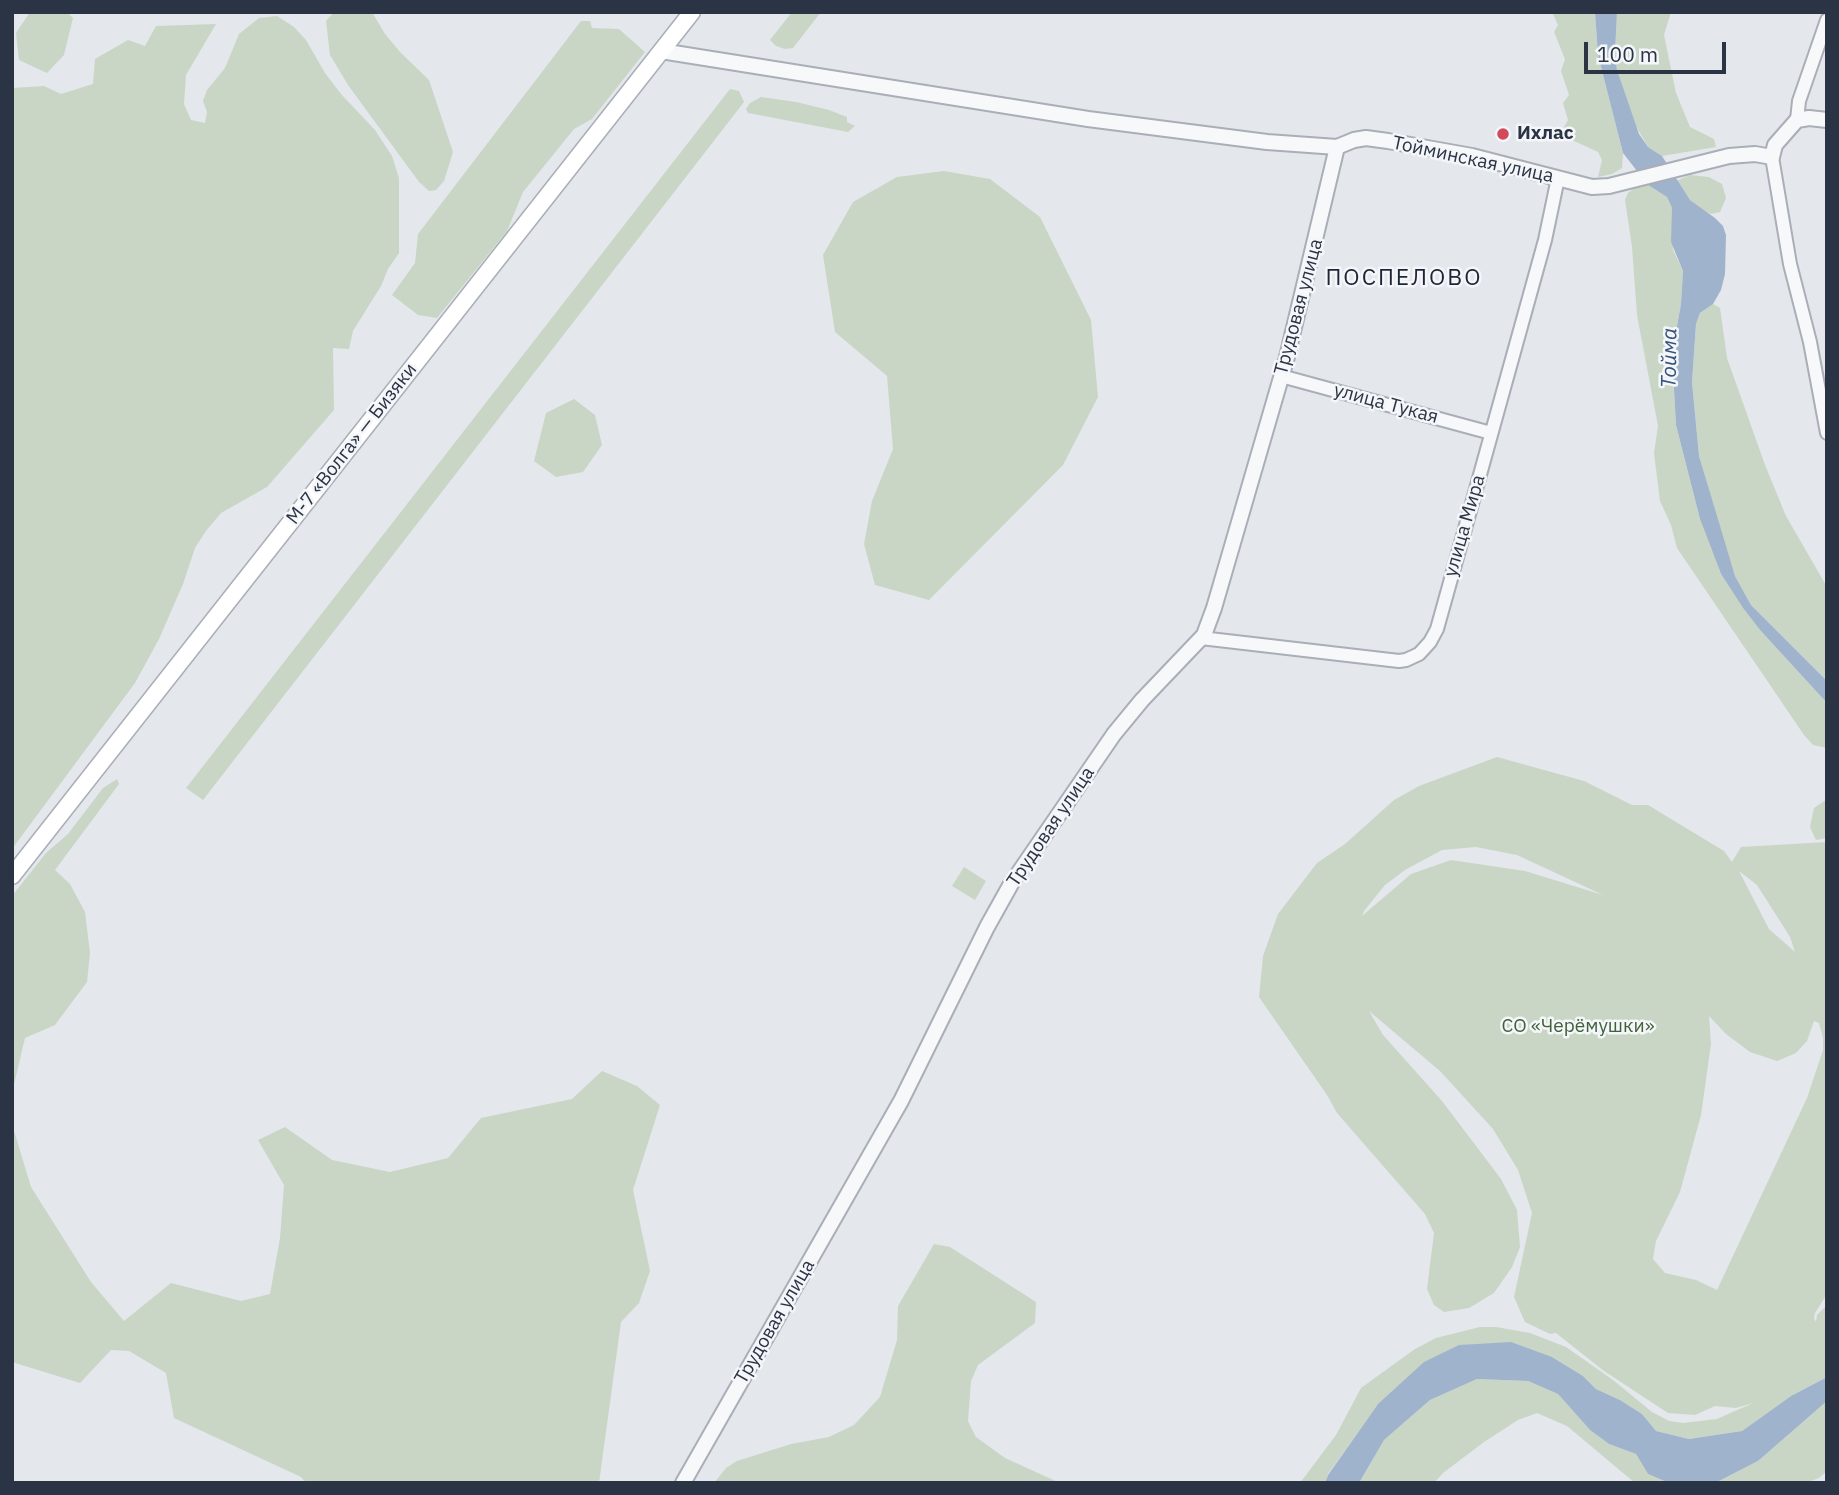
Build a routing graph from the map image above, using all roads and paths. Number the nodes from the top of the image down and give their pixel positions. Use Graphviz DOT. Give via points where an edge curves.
graph roads {
  1 [pos="692,12"];
  2 [pos="1827,20"];
  3 [pos="661,51"];
  4 [pos="1797,120"];
  5 [pos="1827,120"];
  6 [pos="1337,147"];
  7 [pos="1772,157"];
  8 [pos="1558,178"];
  9 [pos="1281,376"];
  10 [pos="1491,433"];
  11 [pos="1827,433"];
  12 [pos="1201,638"];
  13 [pos="12,876"];
  14 [pos="683,1483"];
  1 -- 3 [label="main road, М-7 «Волга» — Бизяки"];
  2 -- 4 [label="street" via="1799,101"];
  3 -- 6 [label="street, Тойминская улица" via="1088,120"];
  3 -- 13 [label="main road, М-7 «Волга» — Бизяки"];
  4 -- 5 [label="street"];
  4 -- 7 [label="street" via="1775,145"];
  6 -- 8 [label="street, Тойминская улица" via="1366,138 1388,141"];
  6 -- 9 [label="street, Трудовая улица"];
  7 -- 8 [label="street, Тойминская улица" via="1729,156 1609,186 1592,187"];
  7 -- 11 [label="street"];
  8 -- 10 [label="street, улица Мира"];
  9 -- 10 [label="street, улица Тукая"];
  9 -- 12 [label="street, Трудовая улица" via="1214,608"];
  10 -- 12 [label="street, улица Мира" via="1437,629 1419,654 1399,661"];
  12 -- 14 [label="street, Трудовая улица" via="1114,734 1011,884 901,1101"];
}
